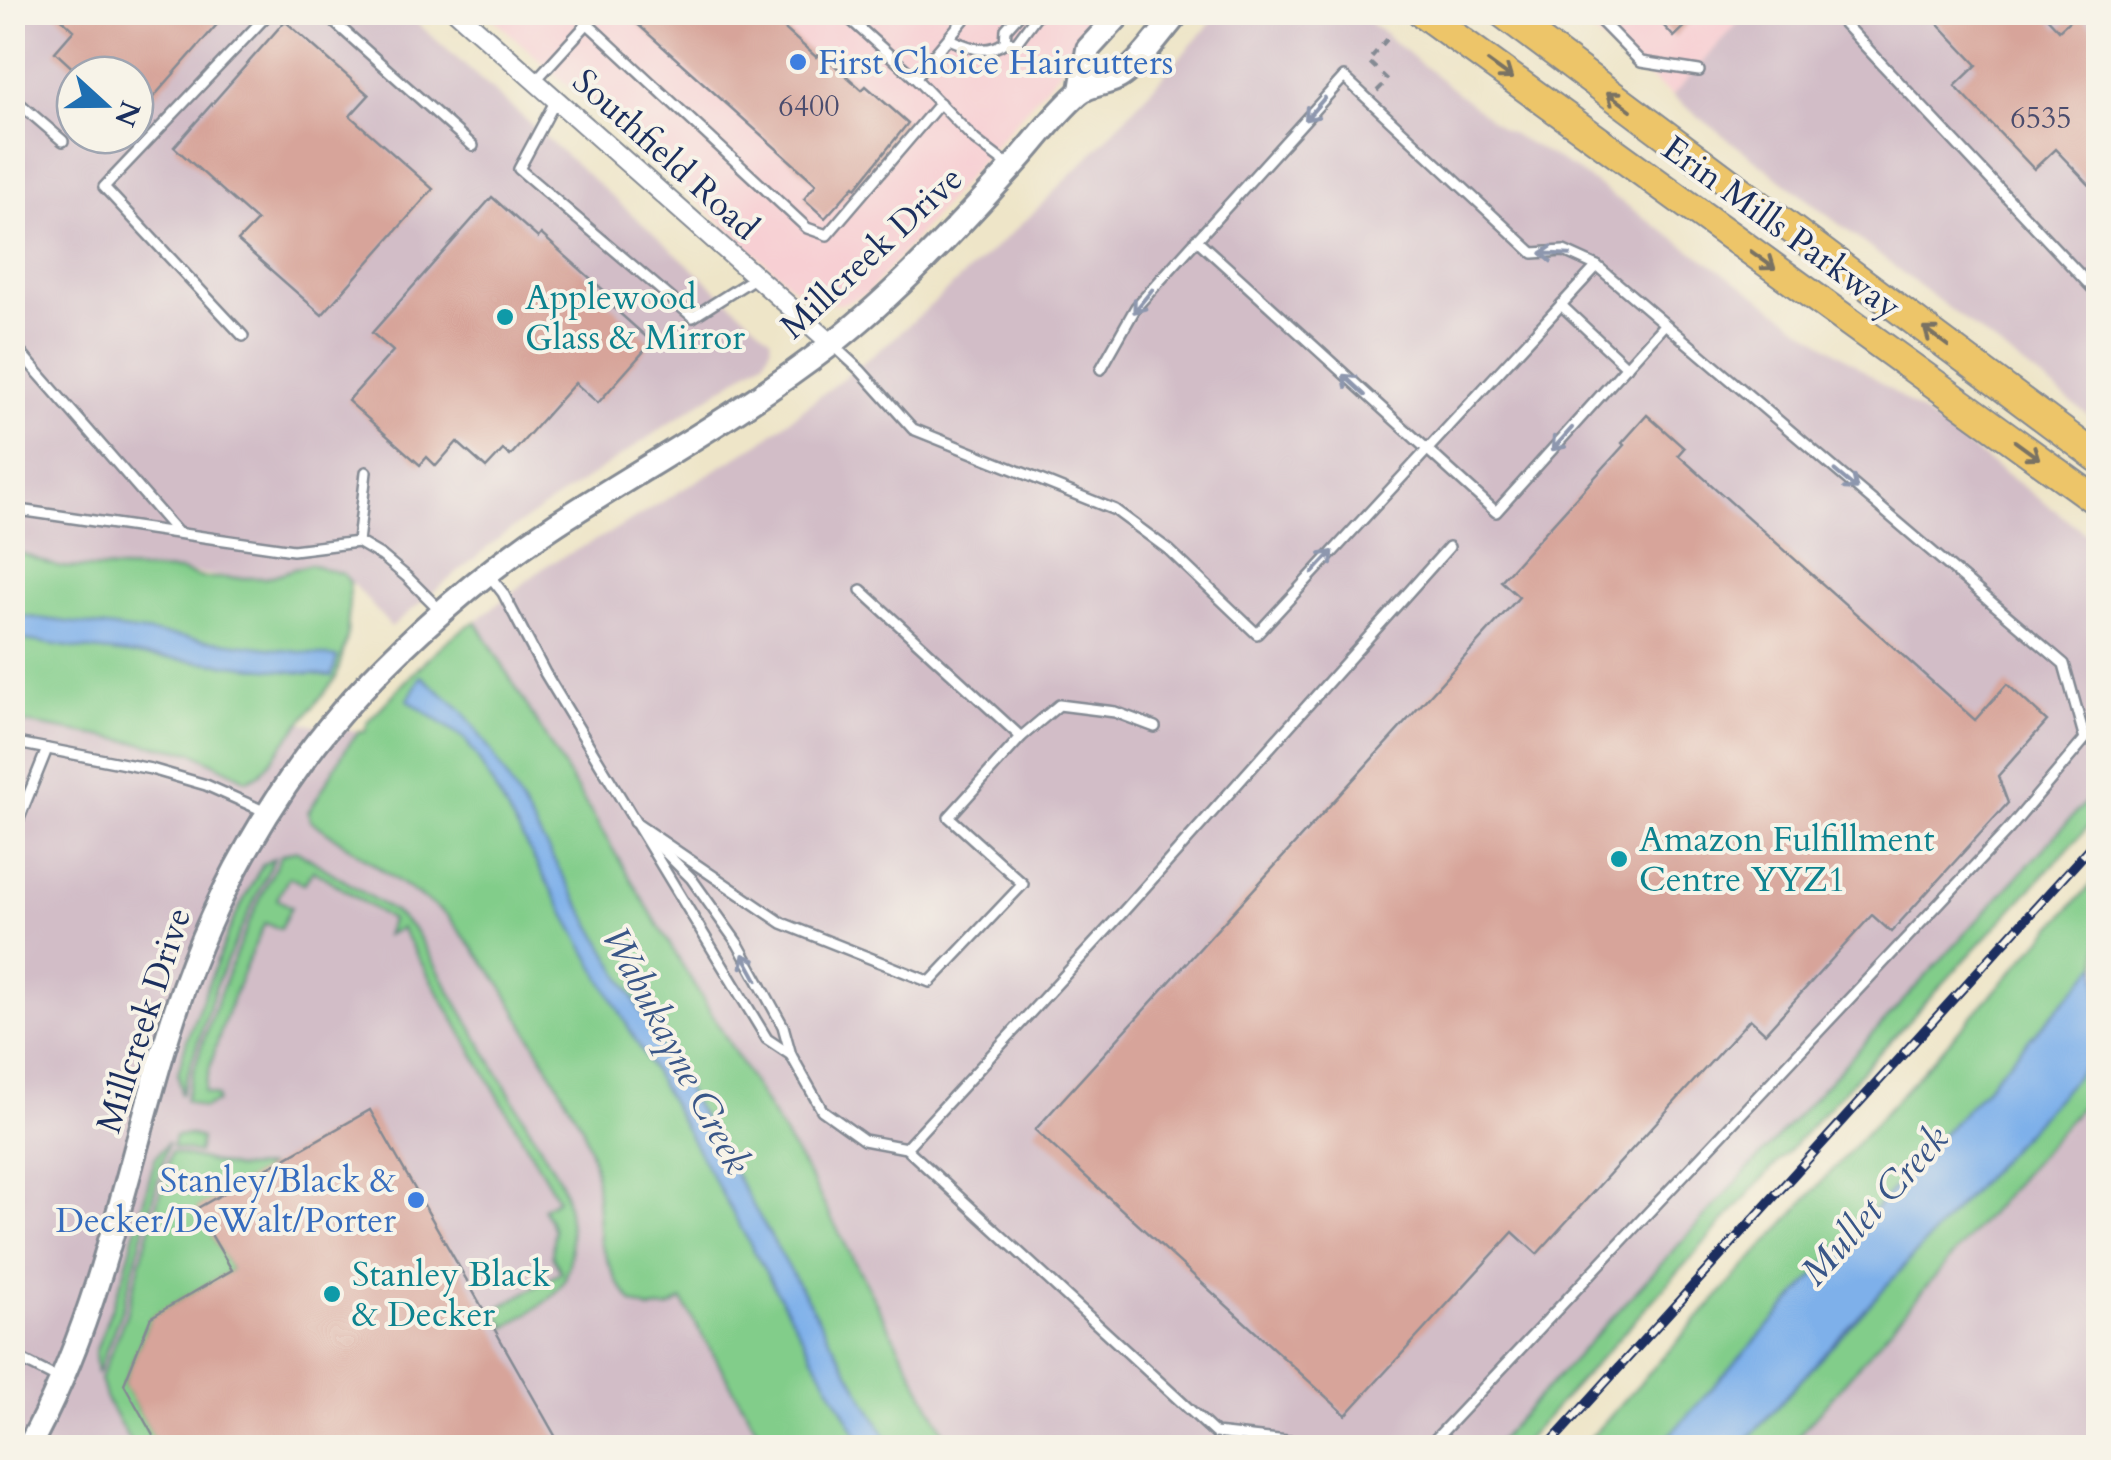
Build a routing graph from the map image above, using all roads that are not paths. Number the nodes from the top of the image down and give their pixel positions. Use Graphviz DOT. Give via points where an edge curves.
graph roads {
  1 [pos="270,12"];
  2 [pos="323,12"];
  3 [pos="457,12"];
  4 [pos="575,12"];
  5 [pos="842,12"];
  6 [pos="970,12"];
  7 [pos="1021,12"];
  8 [pos="1039,12"];
  9 [pos="1122,12"];
  10 [pos="1179,12"];
  11 [pos="1421,12"];
  12 [pos="1501,12"];
  13 [pos="1592,12"];
  14 [pos="1833,12"];
  15 [pos="586,24"];
  16 [pos="948,38"];
  17 [pos="1005,42"];
  18 [pos="1699,71"];
  19 [pos="915,78"];
  20 [pos="534,81"];
  21 [pos="1081,90"];
  22 [pos="12,97"];
  23 [pos="556,100"];
  24 [pos="940,102"];
  25 [pos="55,135"];
  26 [pos="473,146"];
  27 [pos="1011,168"];
  28 [pos="1196,239"];
  29 [pos="1597,266"];
  30 [pos="756,277"];
  31 [pos="2098,294"];
  32 [pos="1560,304"];
  33 [pos="1664,326"];
  34 [pos="243,336"];
  35 [pos="12,343"];
  36 [pos="832,344"];
  37 [pos="1627,367"];
  38 [pos="1101,370"];
  39 [pos="1426,450"];
  40 [pos="2098,458"];
  41 [pos="366,472"];
  42 [pos="2098,502"];
  43 [pos="12,508"];
  44 [pos="178,532"];
  45 [pos="358,542"];
  46 [pos="1449,547"];
  47 [pos="490,574"];
  48 [pos="861,590"];
  49 [pos="443,613"];
  50 [pos="1155,726"];
  51 [pos="1021,737"];
  52 [pos="12,742"];
  53 [pos="47,749"];
  54 [pos="269,813"];
  55 [pos="634,822"];
  56 [pos="12,836"];
  57 [pos="791,1055"];
  58 [pos="906,1148"];
  59 [pos="12,1355"];
  60 [pos="62,1381"];
  61 [pos="28,1448"];
  62 [pos="1350,1448"];
  63 [pos="1428,1448"];
  1 -- 34 [label="lane" via="104,187"];
  2 -- 26 [label="lane"];
  3 -- 20 [label="street, Southfield Road"];
  4 -- 15 [label="lane"];
  5 -- 19 [label="lane"];
  6 -- 16 [label="lane"];
  7 -- 17 [label="lane" via="1006,29"];
  8 -- 17 [label="lane" via="1016,43"];
  9 -- 21 [label="street, Millcreek Drive" via="1088,49"];
  10 -- 21 [label="street, Millcreek Drive" via="1119,78"];
  11 -- 42 [label="main road, Erin Mills Parkway, one-way"];
  40 -- 12 [label="main road, Erin Mills Parkway, one-way"];
  13 -- 18 [label="lane" via="1641,62"];
  14 -- 31 [label="lane"];
  15 -- 20 [label="lane"];
  15 -- 24 [label="lane" via="807,228 827,235"];
  16 -- 17 [label="lane" via="974,49 994,50"];
  16 -- 19 [label="lane"];
  19 -- 24 [label="lane"];
  20 -- 23 [label="street, Southfield Road"];
  21 -- 27 [label="street, Millcreek Drive"];
  22 -- 25 [label="lane"];
  23 -- 30 [label="street, Southfield Road"];
  23 -- 30 [label="lane" via="518,170 692,317"];
  24 -- 27 [label="lane"];
  27 -- 36 [label="street, Millcreek Drive"];
  29 -- 28 [label="lane, one-way" via="1564,251 1533,253 1344,76"];
  28 -- 38 [label="lane, one-way" via="1136,308"];
  39 -- 28 [label="lane, one-way"];
  29 -- 32 [label="lane"];
  29 -- 33 [label="lane"];
  30 -- 36 [label="street, Southfield Road"];
  32 -- 37 [label="lane"];
  32 -- 39 [label="lane"];
  33 -- 37 [label="lane"];
  33 -- 63 [label="lane, one-way" via="2064,664 2084,739 2009,828"];
  35 -- 44 [label="lane"];
  36 -- 39 [label="lane, one-way" via="913,429 1115,510 1169,550 1258,634"];
  36 -- 47 [label="street, Millcreek Drive"];
  37 -- 39 [label="lane, one-way" via="1496,512"];
  41 -- 45 [label="lane"];
  43 -- 44 [label="lane"];
  44 -- 45 [label="lane" via="293,550"];
  45 -- 49 [label="lane"];
  46 -- 58 [label="lane"];
  47 -- 49 [label="street, Millcreek Drive"];
  47 -- 55 [label="lane"];
  48 -- 51 [label="lane"];
  49 -- 54 [label="street, Millcreek Drive" via="338,718"];
  50 -- 51 [label="lane" via="1115,712 1059,705"];
  51 -- 55 [label="lane" via="949,816 1023,884 930,982 782,923"];
  52 -- 53 [label="lane"];
  53 -- 54 [label="lane" via="206,784"];
  53 -- 56 [label="lane"];
  54 -- 60 [label="street, Millcreek Drive" via="218,904 185,984 100,1280"];
  55 -- 57 [label="lane" via="767,1040"];
  57 -- 55 [label="lane, one-way" via="783,1026 738,944 690,878"];
  57 -- 58 [label="lane" via="822,1110 864,1140"];
  58 -- 62 [label="lane" via="1215,1433"];
  59 -- 60 [label="lane"];
  60 -- 61 [label="street, Millcreek Drive"];
}
